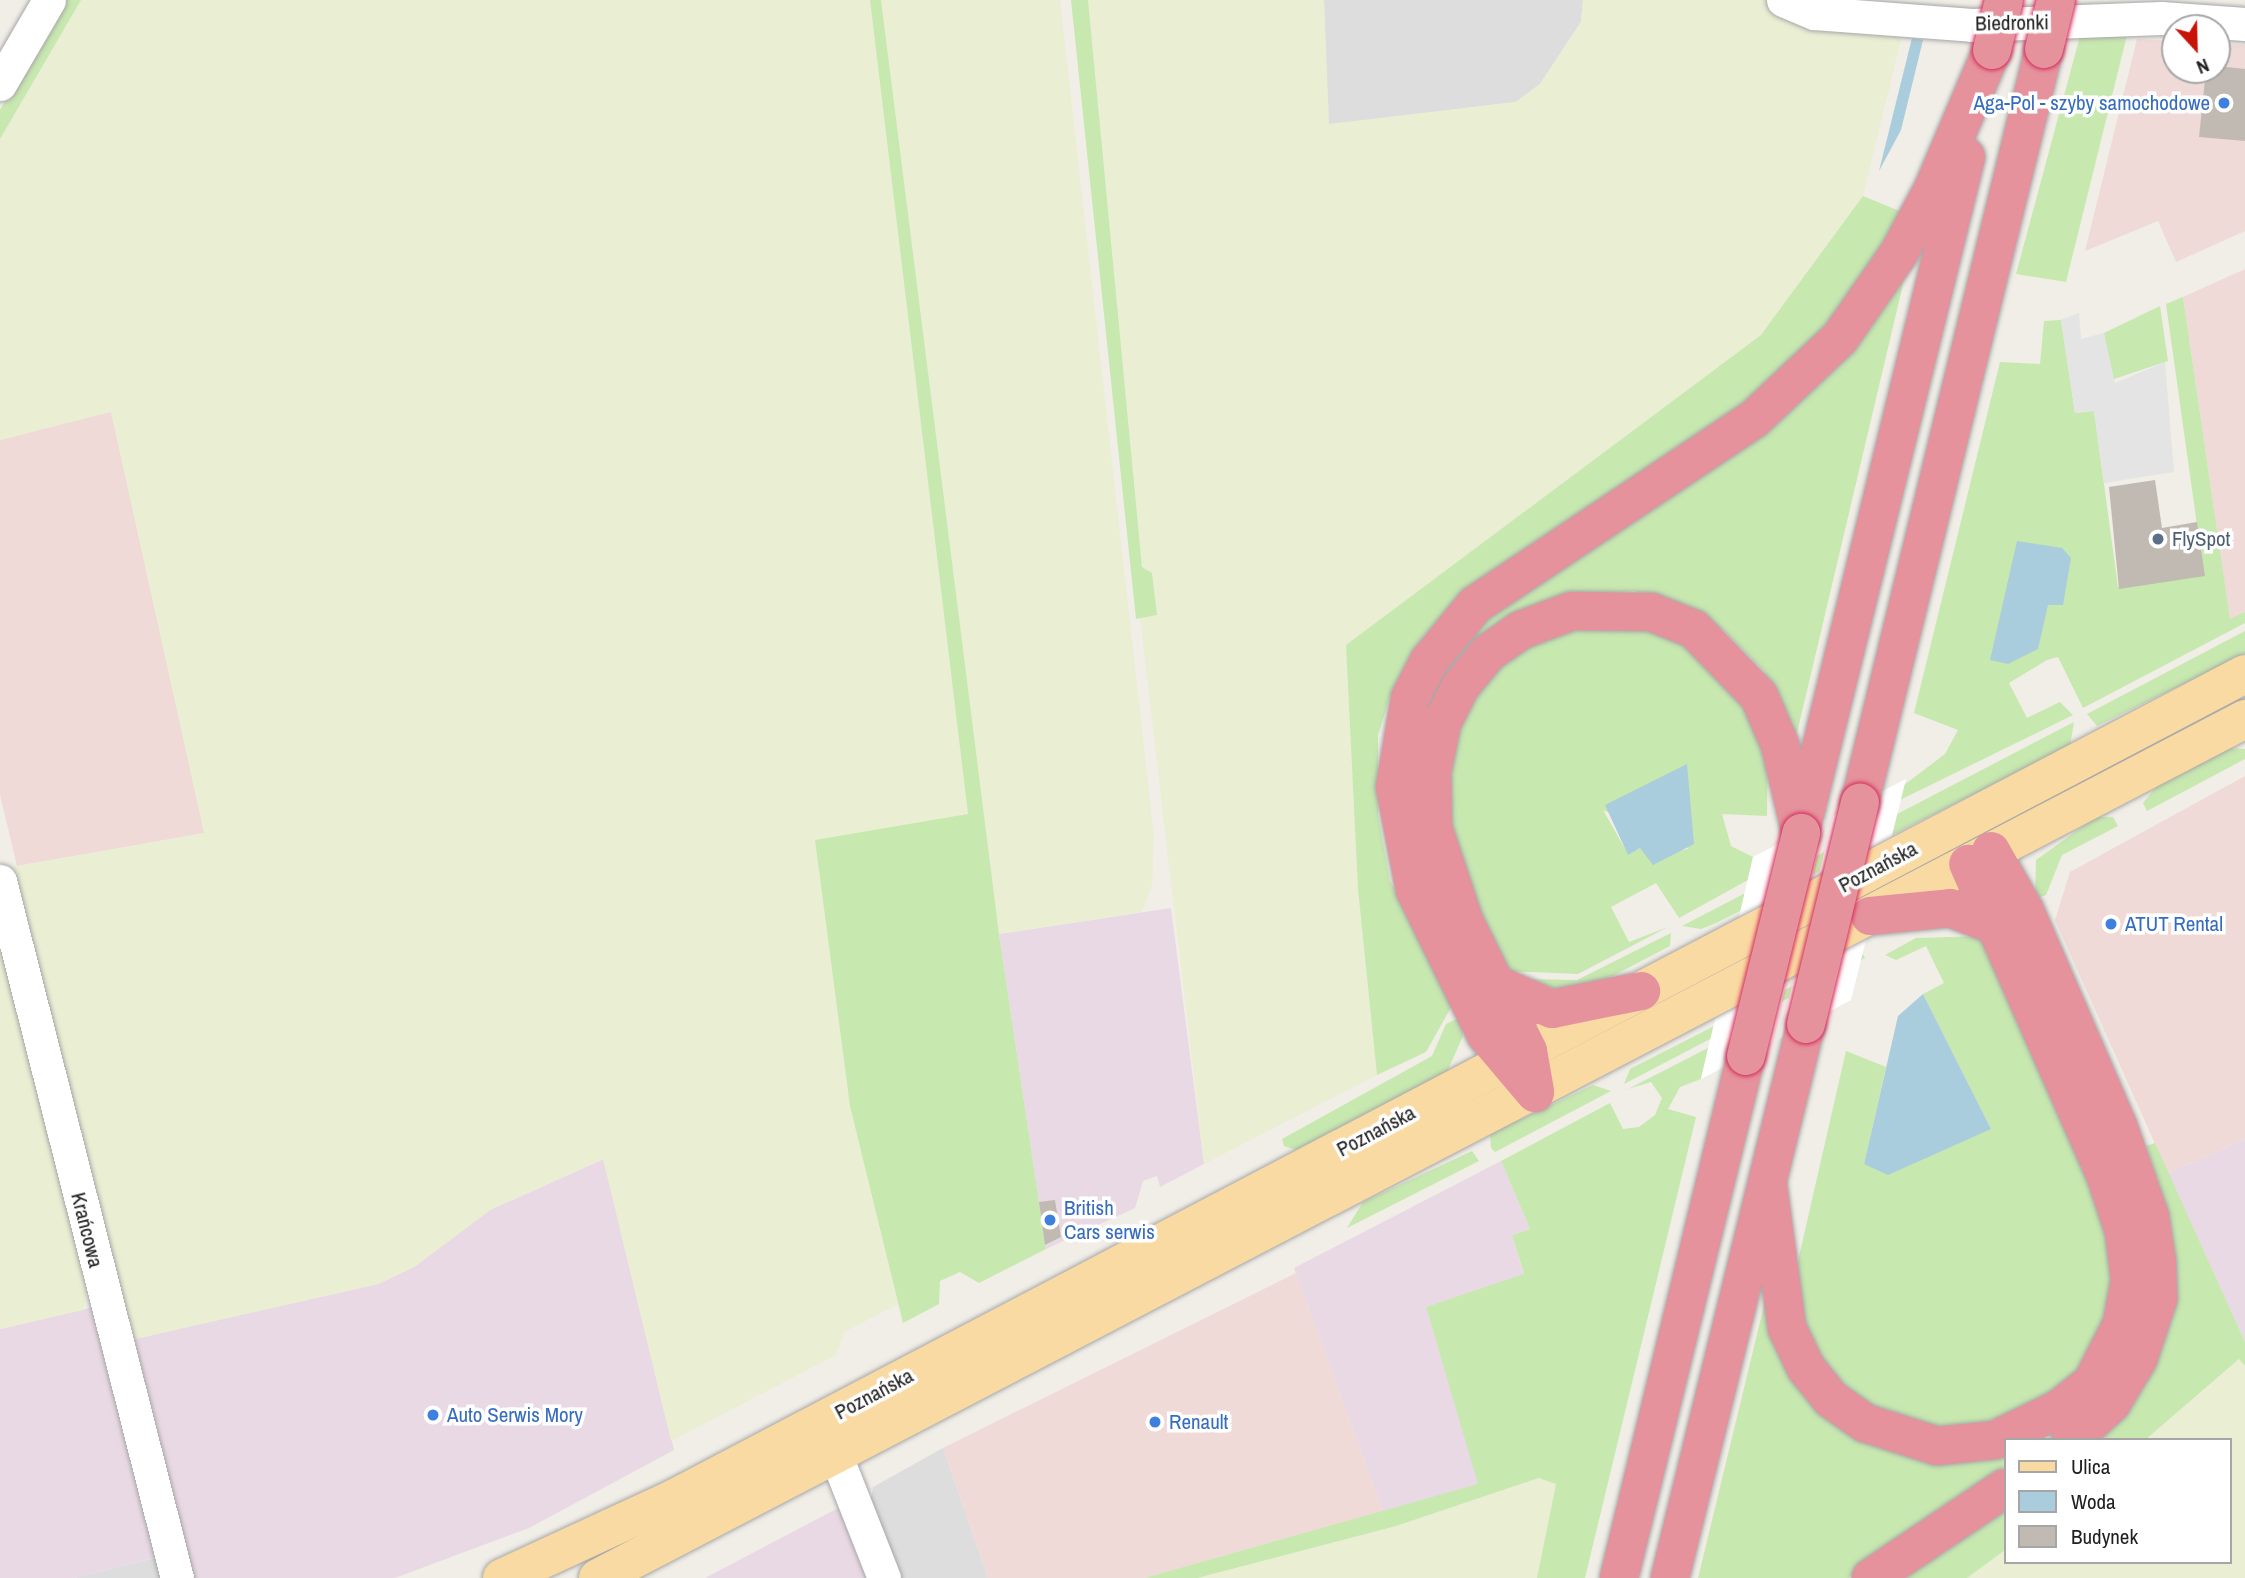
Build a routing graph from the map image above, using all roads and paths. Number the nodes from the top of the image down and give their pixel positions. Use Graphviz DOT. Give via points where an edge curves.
graph roads {
  1 [pos="49,0"];
  2 [pos="1783,0"];
  3 [pos="2004,0"];
  4 [pos="2056,0"];
  5 [pos="1924,9"];
  6 [pos="2245,24"];
  7 [pos="1992,50"];
  8 [pos="0,84"];
  9 [pos="2245,674"];
  10 [pos="2245,719"];
  11 [pos="1962,822"];
  12 [pos="1801,832"];
  13 [pos="1980,858"];
  14 [pos="0,881"];
  15 [pos="1870,916"];
  16 [pos="1995,925"];
  17 [pos="1497,985"];
  18 [pos="1641,991"];
  19 [pos="1518,1056"];
  20 [pos="1535,1093"];
  21 [pos="1768,1186"];
  22 [pos="2073,1438"];
  23 [pos="836,1456"];
  24 [pos="2004,1489"];
  25 [pos="177,1578"];
  26 [pos="502,1578"];
  27 [pos="598,1578"];
  28 [pos="884,1578"];
  29 [pos="1619,1578"];
  30 [pos="1670,1578"];
  31 [pos="1871,1578"];
  1 -- 8 [label="street"];
  2 -- 5 [label="street, Biedronki" via="1814,13"];
  3 -- 7 [label="highway, bridge"];
  4 -- 21 [label="highway, bridge"];
  5 -- 6 [label="street, Biedronki" via="1972,25 2161,18"];
  7 -- 12 [label="highway"];
  7 -- 19 [label="highway" via="1916,221 1840,338 1754,419 1475,605 1429,661 1410,698 1395,787 1403,853 1430,925 1486,1035"];
  9 -- 11 [label="main road, Poznańska"];
  10 -- 13 [label="main road, Poznańska"];
  11 -- 13 [label="main road"];
  11 -- 18 [label="main road, Poznańska"];
  12 -- 17 [label="highway" via="1780,745 1759,695 1694,629 1651,612 1612,608 1572,611 1521,630 1488,653 1460,687 1442,723 1432,772 1438,852 1464,921"];
  12 -- 29 [label="highway, bridge"];
  13 -- 15 [label="main road, Poznańska"];
  13 -- 16 [label="highway"];
  13 -- 22 [label="highway" via="2025,911 2118,1126 2150,1217 2158,1299 2138,1359 2111,1404"];
  14 -- 25 [label="street, Krańcowa"];
  15 -- 16 [label="highway" via="1950,908"];
  15 -- 20 [label="main road, Poznańska"];
  16 -- 21 [label="highway" via="2124,1231 2130,1280 2122,1324 2092,1383 2059,1409 1995,1440 1937,1446 1865,1423 1831,1399 1787,1328"];
  17 -- 18 [label="highway" via="1552,1009"];
  17 -- 19 [label="highway"];
  18 -- 19 [label="main road, Poznańska"];
  19 -- 20 [label="highway"];
  19 -- 26 [label="main road, Poznańska" via="673,1499"];
  20 -- 23 [label="main road, Poznańska"];
  21 -- 30 [label="highway"];
  23 -- 27 [label="main road, Poznańska"];
  23 -- 28 [label="street"];
  24 -- 31 [label="highway"];
}
